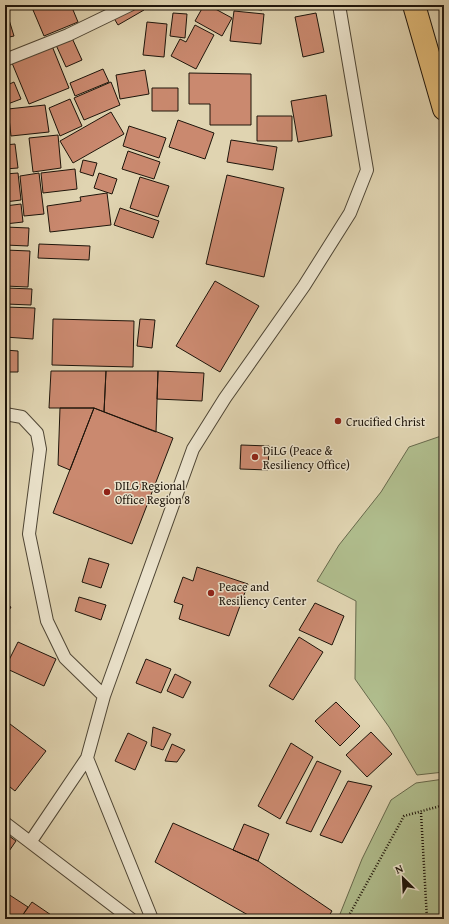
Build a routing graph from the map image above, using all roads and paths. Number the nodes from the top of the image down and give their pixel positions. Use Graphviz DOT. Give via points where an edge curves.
graph roads {
  1 [pos="130,5"];
  2 [pos="339,5"];
  3 [pos="414,5"];
  4 [pos="5,60"];
  5 [pos="444,109"];
  6 [pos="5,414"];
  7 [pos="104,696"];
  8 [pos="87,758"];
  9 [pos="444,805"];
  10 [pos="421,812"];
  11 [pos="5,823"];
  12 [pos="30,841"];
  13 [pos="131,919"];
  14 [pos="152,919"];
  15 [pos="347,919"];
  16 [pos="427,919"];
  1 -- 4 [label="lane" via="68,35"];
  2 -- 7 [label="lane" via="367,170 350,213 338,233 193,449"];
  3 -- 5 [label="main road"];
  6 -- 7 [label="lane" via="22,417 37,433 40,450 29,534 47,621 65,658"];
  7 -- 8 [label="lane"];
  8 -- 12 [label="lane"];
  8 -- 14 [label="lane"];
  9 -- 10 [label="path"];
  10 -- 15 [label="path" via="404,816"];
  10 -- 16 [label="path"];
  11 -- 12 [label="lane"];
  12 -- 13 [label="lane"];
}
